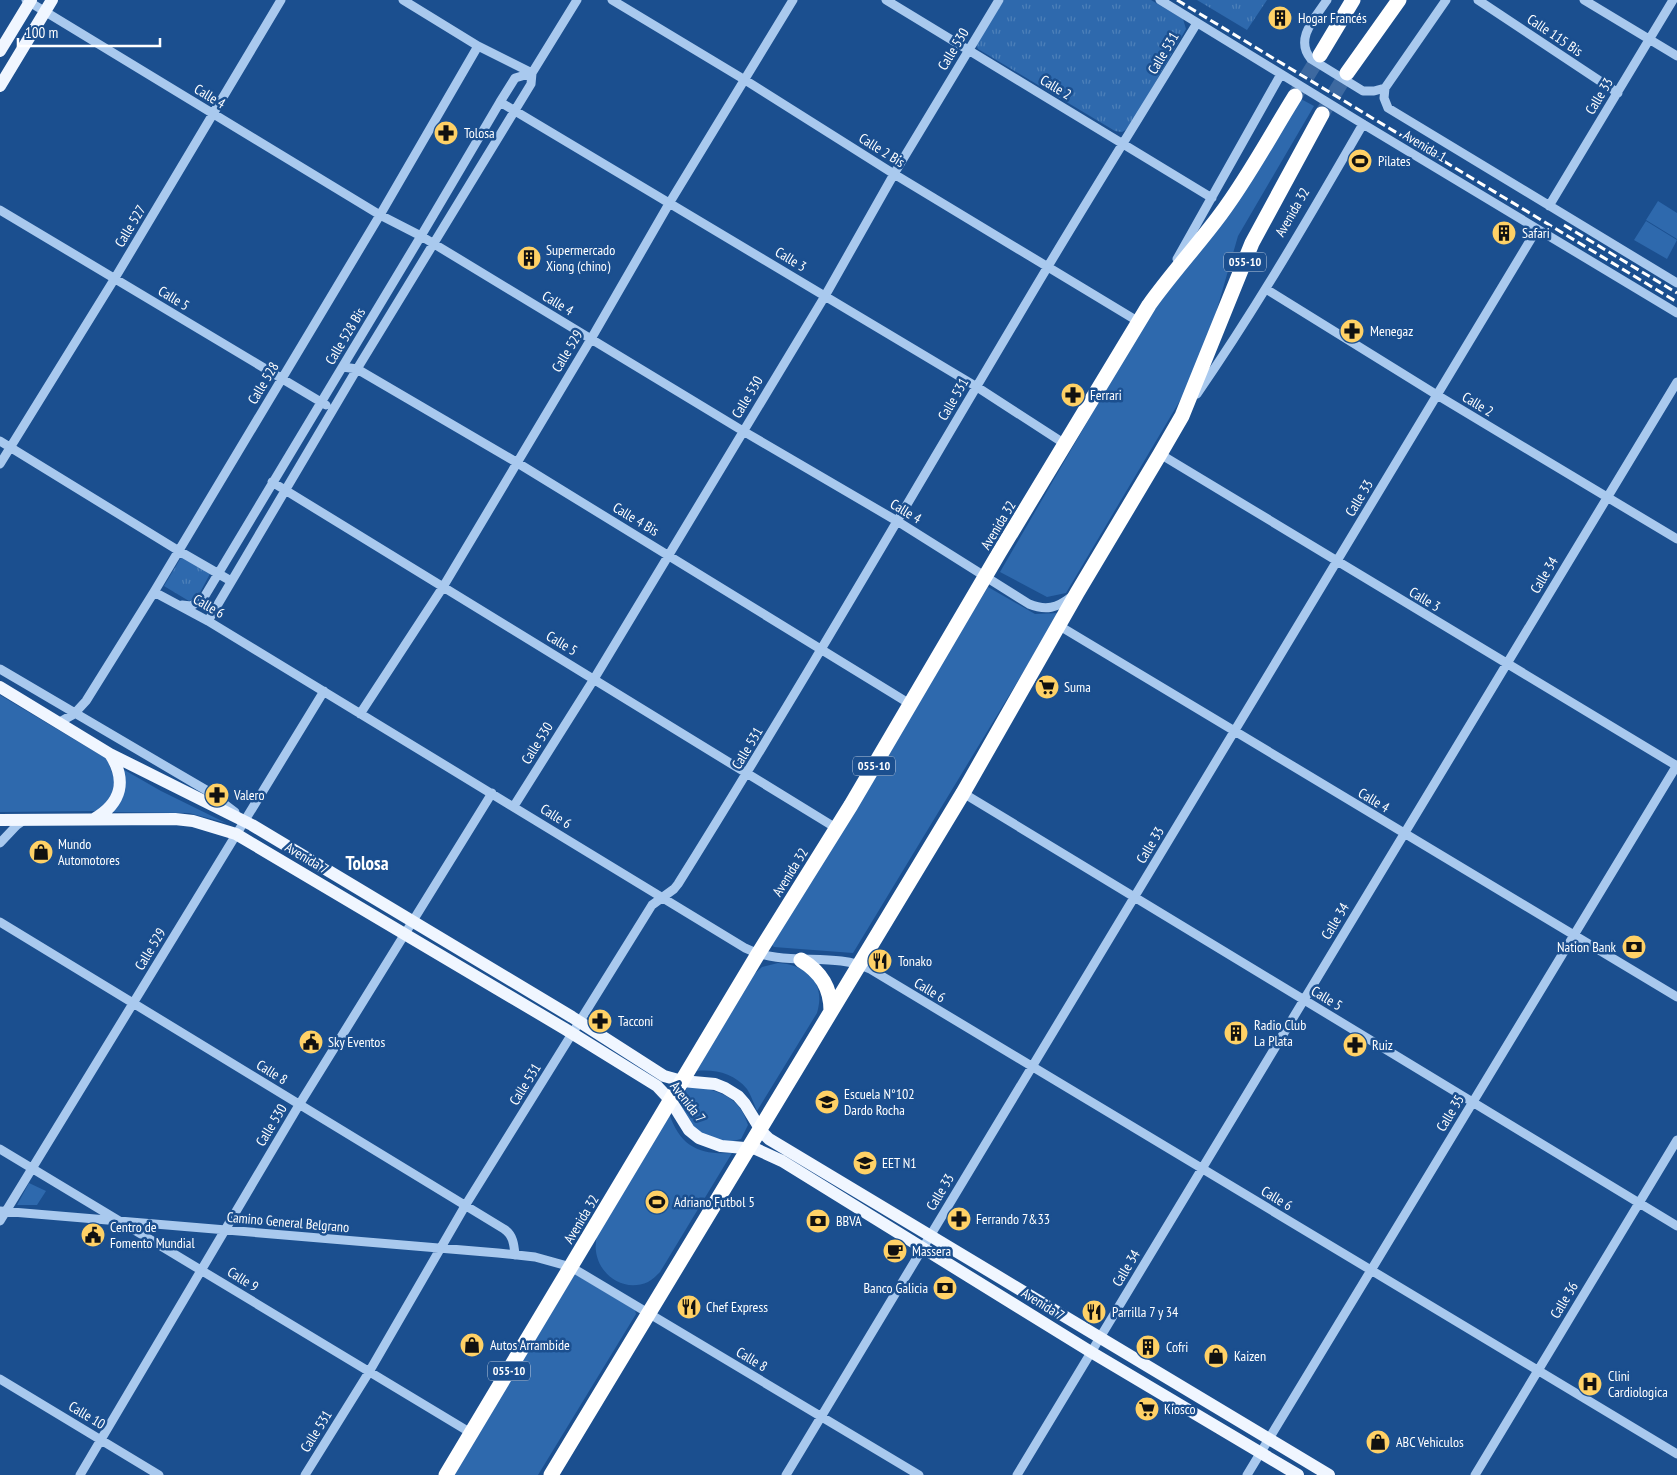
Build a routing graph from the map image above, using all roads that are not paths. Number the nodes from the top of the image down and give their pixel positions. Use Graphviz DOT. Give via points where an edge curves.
graph roads {
  1 [pos="52,0"];
  2 [pos="281,0"];
  3 [pos="403,0"];
  4 [pos="577,0"];
  5 [pos="612,0"];
  6 [pos="793,0"];
  7 [pos="886,0"];
  8 [pos="999,0"];
  9 [pos="1160,0"];
  10 [pos="1327,0"];
  11 [pos="1353,0"];
  12 [pos="1399,0"];
  13 [pos="1446,0"];
  14 [pos="1478,0"];
  15 [pos="1584,0"];
  16 [pos="1673,0"];
  17 [pos="29,1"];
  18 [pos="45,12"];
  19 [pos="1197,23"];
  20 [pos="1650,39"];
  21 [pos="478,46"];
  22 [pos="0,51"];
  23 [pos="968,51"];
  24 [pos="1320,55"];
  25 [pos="1677,56"];
  26 [pos="532,73"];
  27 [pos="1347,73"];
  28 [pos="1281,74"];
  29 [pos="745,80"];
  30 [pos="0,86"];
  31 [pos="1385,88"];
  32 [pos="1618,93"];
  33 [pos="1295,96"];
  34 [pos="500,102"];
  35 [pos="515,110"];
  36 [pos="213,114"];
  37 [pos="1322,114"];
  38 [pos="1362,124"];
  39 [pos="1124,143"];
  40 [pos="894,174"];
  41 [pos="1212,198"];
  42 [pos="670,202"];
  43 [pos="1549,206"];
  44 [pos="0,210"];
  45 [pos="380,215"];
  46 [pos="1537,229"];
  47 [pos="421,236"];
  48 [pos="433,244"];
  49 [pos="1048,266"];
  50 [pos="115,278"];
  51 [pos="1677,283"];
  52 [pos="1162,286"];
  53 [pos="1266,289"];
  54 [pos="825,296"];
  55 [pos="1677,313"];
  56 [pos="1139,322"];
  57 [pos="591,339"];
  58 [pos="342,367"];
  59 [pos="357,369"];
  60 [pos="281,378"];
  61 [pos="1677,382"];
  62 [pos="976,387"];
  63 [pos="1437,395"];
  64 [pos="321,402"];
  65 [pos="333,410"];
  66 [pos="1182,416"];
  67 [pos="743,431"];
  68 [pos="0,441"];
  69 [pos="1065,444"];
  70 [pos="10,447"];
  71 [pos="1160,454"];
  72 [pos="516,462"];
  73 [pos="0,464"];
  74 [pos="272,482"];
  75 [pos="285,491"];
  76 [pos="1607,497"];
  77 [pos="898,521"];
  78 [pos="1677,539"];
  79 [pos="179,551"];
  80 [pos="669,555"];
  81 [pos="1337,562"];
  82 [pos="217,574"];
  83 [pos="986,577"];
  84 [pos="231,581"];
  85 [pos="443,587"];
  86 [pos="154,592"];
  87 [pos="1077,593"];
  88 [pos="178,604"];
  89 [pos="208,621"];
  90 [pos="1058,626"];
  91 [pos="822,649"];
  92 [pos="1507,664"];
  93 [pos="0,669"];
  94 [pos="594,679"];
  95 [pos="0,687"];
  96 [pos="324,691"];
  97 [pos="910,704"];
  98 [pos="74,714"];
  99 [pos="360,714"];
  100 [pos="58,723"];
  101 [pos="1234,731"];
  102 [pos="110,754"];
  103 [pos="1677,765"];
  104 [pos="748,773"];
  105 [pos="492,793"];
  106 [pos="963,793"];
  107 [pos="514,806"];
  108 [pos="94,819"];
  109 [pos="0,820"];
  110 [pos="24,820"];
  111 [pos="244,821"];
  112 [pos="836,828"];
  113 [pos="1404,833"];
  114 [pos="236,834"];
  115 [pos="0,843"];
  116 [pos="661,897"];
  117 [pos="1134,897"];
  118 [pos="412,921"];
  119 [pos="0,922"];
  120 [pos="404,934"];
  121 [pos="1574,935"];
  122 [pos="758,954"];
  123 [pos="801,960"];
  124 [pos="859,965"];
  125 [pos="1677,997"];
  126 [pos="1304,1000"];
  127 [pos="133,1002"];
  128 [pos="831,1011"];
  129 [pos="579,1022"];
  130 [pos="572,1034"];
  131 [pos="1032,1067"];
  132 [pos="682,1081"];
  133 [pos="671,1101"];
  134 [pos="1473,1102"];
  135 [pos="299,1105"];
  136 [pos="760,1128"];
  137 [pos="1677,1140"];
  138 [pos="748,1148"];
  139 [pos="0,1149"];
  140 [pos="32,1168"];
  141 [pos="1201,1169"];
  142 [pos="1639,1203"];
  143 [pos="466,1206"];
  144 [pos="3,1211"];
  145 [pos="0,1221"];
  146 [pos="120,1221"];
  147 [pos="1677,1226"];
  148 [pos="223,1230"];
  149 [pos="926,1242"];
  150 [pos="441,1249"];
  151 [pos="515,1255"];
  152 [pos="571,1267"];
  153 [pos="202,1270"];
  154 [pos="1371,1271"];
  155 [pos="649,1313"];
  156 [pos="1100,1338"];
  157 [pos="1091,1352"];
  158 [pos="1538,1371"];
  159 [pos="368,1372"];
  160 [pos="0,1379"];
  161 [pos="821,1416"];
  162 [pos="471,1433"];
  163 [pos="1269,1439"];
  164 [pos="101,1440"];
  165 [pos="1261,1453"];
  166 [pos="1677,1454"];
  167 [pos="80,1475"];
  168 [pos="159,1475"];
  169 [pos="305,1475"];
  170 [pos="446,1475"];
  171 [pos="551,1475"];
  172 [pos="786,1475"];
  173 [pos="919,1475"];
  174 [pos="1017,1475"];
  175 [pos="1248,1475"];
  176 [pos="1298,1475"];
  177 [pos="1329,1475"];
  178 [pos="1475,1475"];
  1 -- 18 [label="main road"];
  2 -- 36 [label="street, Calle 527"];
  3 -- 21 [label="street"];
  4 -- 26 [label="street, Calle 528 Bis"];
  5 -- 29 [label="street, Calle 2 Bis"];
  6 -- 29 [label="street, Calle 529"];
  7 -- 23 [label="street, Calle 2"];
  8 -- 23 [label="street, Calle 530"];
  9 -- 19 [label="street, Avenida 1"];
  10 -- 31 [label="street" via="1306,33 1304,47 1311,59 1358,89"];
  11 -- 24 [label="highway"];
  12 -- 27 [label="highway"];
  13 -- 31 [label="street"];
  14 -- 32 [label="street, Calle 115 Bis"];
  15 -- 20 [label="street"];
  16 -- 20 [label="street, Calle 33"];
  17 -- 18 [label="street, Calle 4"];
  17 -- 22 [label="main road"];
  18 -- 30 [label="main road"];
  18 -- 36 [label="street, Calle 4"];
  19 -- 28 [label="street, Avenida 1"];
  19 -- 39 [label="street, Calle 531"];
  20 -- 25 [label="street"];
  20 -- 32 [label="street, Calle 33"];
  21 -- 26 [label="street"];
  21 -- 45 [label="street, Calle 528"];
  23 -- 39 [label="street, Calle 2"];
  23 -- 40 [label="street, Calle 530"];
  26 -- 34 [label="street, Calle 528 Bis" via="515,78"];
  26 -- 35 [label="street, Calle 528 Bis" via="531,84"];
  28 -- 38 [label="street, Avenida 1"];
  28 -- 41 [label="street, Avenida 32"];
  29 -- 40 [label="street, Calle 2 Bis"];
  29 -- 42 [label="street, Calle 529"];
  31 -- 43 [label="street, Avenida 1" via="1385,103 1392,111"];
  32 -- 43 [label="street, Calle 33"];
  33 -- 52 [label="highway, Avenida 32 / 055-10" via="1220,216"];
  34 -- 35 [label="street, Calle 3"];
  34 -- 47 [label="street, Calle 528 Bis"];
  35 -- 42 [label="street, Calle 3"];
  35 -- 48 [label="street, Calle 528 Bis"];
  36 -- 45 [label="street, Calle 4"];
  36 -- 50 [label="street, Calle 527"];
  37 -- 66 [label="highway, Avenida 32 / 055-10" via="1252,243"];
  38 -- 46 [label="street, Avenida 1"];
  38 -- 53 [label="street, Avenida 32"];
  39 -- 41 [label="street, Calle 2"];
  39 -- 49 [label="street, Calle 531"];
  40 -- 49 [label="street, Calle 2 Bis"];
  40 -- 54 [label="street, Calle 530"];
  41 -- 52 [label="street, Avenida 32"];
  42 -- 54 [label="street, Calle 3"];
  42 -- 57 [label="street, Calle 529"];
  43 -- 51 [label="street, Avenida 1"];
  44 -- 50 [label="street, Calle 5"];
  45 -- 47 [label="street, Calle 4"];
  45 -- 60 [label="street, Calle 528"];
  46 -- 55 [label="street, Avenida 1"];
  46 -- 63 [label="street, Calle 33"];
  47 -- 48 [label="street, Calle 4"];
  47 -- 58 [label="street, Calle 528 Bis"];
  48 -- 57 [label="street, Calle 4"];
  48 -- 59 [label="street, Calle 528 Bis"];
  49 -- 56 [label="street, Calle 2 Bis"];
  49 -- 62 [label="street, Calle 531"];
  50 -- 60 [label="street, Calle 5"];
  50 -- 70 [label="street, Calle 527"];
  52 -- 56 [label="highway, Avenida 32 / 055-10"];
  53 -- 63 [label="street, Calle 2"];
  53 -- 66 [label="street, Avenida 32"];
  54 -- 62 [label="street, Calle 3"];
  54 -- 67 [label="street, Calle 530"];
  56 -- 69 [label="highway, Avenida 32 / 055-10"];
  57 -- 67 [label="street, Calle 4"];
  57 -- 72 [label="street, Calle 529"];
  58 -- 59 [label="street, Calle 4 Bis"];
  58 -- 64 [label="street, Calle 528 Bis"];
  59 -- 65 [label="street, Calle 528 Bis"];
  59 -- 72 [label="street, Calle 4 Bis"];
  60 -- 64 [label="street, Calle 5"];
  60 -- 79 [label="street, Calle 528"];
  61 -- 76 [label="street, Calle 34"];
  62 -- 69 [label="street, Calle 3"];
  62 -- 77 [label="street, Calle 531"];
  63 -- 76 [label="street, Calle 2"];
  63 -- 81 [label="street, Calle 33"];
  64 -- 65 [label="street, Calle 5"];
  64 -- 74 [label="street, Calle 528 Bis"];
  65 -- 75 [label="street, Calle 528 Bis"];
  66 -- 71 [label="highway, Avenida 32 / 055-10"];
  67 -- 77 [label="street, Calle 4"];
  67 -- 80 [label="street, Calle 530"];
  68 -- 70 [label="street"];
  69 -- 83 [label="highway, Avenida 32 / 055-10"];
  70 -- 73 [label="street, Calle 527"];
  70 -- 79 [label="street"];
  71 -- 81 [label="street, Calle 3"];
  71 -- 87 [label="highway, Avenida 32 / 055-10"];
  72 -- 80 [label="street, Calle 4 Bis"];
  72 -- 85 [label="street, Calle 529"];
  74 -- 75 [label="street, Calle 5"];
  74 -- 82 [label="street, Calle 528 Bis"];
  75 -- 84 [label="street, Calle 528 Bis"];
  75 -- 85 [label="street, Calle 5"];
  76 -- 78 [label="street, Calle 2"];
  76 -- 92 [label="street, Calle 34"];
  77 -- 83 [label="street, Calle 4"];
  77 -- 91 [label="street, Calle 531"];
  79 -- 82 [label="street"];
  79 -- 86 [label="street, Calle 528"];
  80 -- 91 [label="street, Calle 4 Bis"];
  80 -- 94 [label="street, Calle 530"];
  81 -- 92 [label="street, Calle 3"];
  81 -- 101 [label="street, Calle 33"];
  82 -- 84 [label="street"];
  82 -- 88 [label="street, Calle 528 Bis" via="203,599 191,606"];
  83 -- 87 [label="street, Calle 4" via="1038,608 1055,607"];
  83 -- 97 [label="highway, Avenida 32 / 055-10"];
  84 -- 89 [label="street, Calle 528 Bis"];
  85 -- 94 [label="street, Calle 5"];
  85 -- 99 [label="street, Calle 529"];
  86 -- 88 [label="street, Calle 6"];
  86 -- 98 [label="street, Calle 528" via="86,701"];
  87 -- 90 [label="highway, Avenida 32 / 055-10"];
  88 -- 89 [label="street, Calle 6"];
  89 -- 96 [label="street, Calle 6"];
  90 -- 101 [label="street, Calle 4"];
  90 -- 106 [label="highway, Avenida 32 / 055-10"];
  91 -- 97 [label="street, Calle 4 Bis"];
  91 -- 104 [label="street, Calle 531"];
  92 -- 103 [label="street, Calle 3"];
  92 -- 113 [label="street, Calle 34"];
  93 -- 98 [label="street, Avenida 7"];
  94 -- 104 [label="street, Calle 5"];
  94 -- 107 [label="street, Calle 530"];
  95 -- 100 [label="main road, Avenida 7"];
  96 -- 99 [label="street, Calle 6"];
  96 -- 111 [label="street, Calle 529"];
  97 -- 112 [label="highway, Avenida 32 / 055-10"];
  98 -- 100 [label="street, Calle 528"];
  98 -- 111 [label="street, Avenida 7" via="206,790"];
  99 -- 105 [label="street, Calle 6"];
  100 -- 102 [label="main road, Avenida 7"];
  101 -- 113 [label="street, Calle 4"];
  101 -- 117 [label="street, Calle 33"];
  102 -- 108 [label="main road" via="120,774 118,796 104,813"];
  102 -- 111 [label="main road, Avenida 7"];
  103 -- 121 [label="street, Calle 35"];
  104 -- 112 [label="street, Calle 5"];
  104 -- 116 [label="street, Calle 531" via="678,884"];
  105 -- 107 [label="street, Calle 6"];
  105 -- 118 [label="street, Calle 530"];
  106 -- 117 [label="street, Calle 5"];
  106 -- 124 [label="highway, Avenida 32 / 055-10"];
  107 -- 116 [label="street, Calle 6"];
  108 -- 110 [label="main road, Avenida 7"];
  108 -- 114 [label="main road, Avenida 7" via="185,820"];
  109 -- 110 [label="main road, Avenida 7"];
  110 -- 115 [label="street"];
  111 -- 114 [label="street, Calle 529"];
  111 -- 118 [label="main road, Avenida 7"];
  112 -- 122 [label="highway, Avenida 32 / 055-10"];
  113 -- 121 [label="street, Calle 4"];
  113 -- 126 [label="street, Calle 34"];
  114 -- 120 [label="main road, Avenida 7"];
  114 -- 127 [label="street, Calle 529"];
  116 -- 122 [label="street, Calle 6"];
  116 -- 129 [label="street, Calle 531" via="652,905"];
  117 -- 126 [label="street, Calle 5"];
  117 -- 131 [label="street, Calle 33"];
  118 -- 120 [label="street, Calle 530"];
  118 -- 129 [label="main road, Avenida 7"];
  119 -- 127 [label="street, Calle 8"];
  120 -- 130 [label="main road, Avenida 7"];
  120 -- 135 [label="street, Calle 530"];
  121 -- 125 [label="street, Calle 4"];
  121 -- 134 [label="street, Calle 35"];
  122 -- 123 [label="street, Calle 6"];
  122 -- 132 [label="highway, Avenida 32 / 055-10"];
  123 -- 124 [label="street, Calle 6"];
  123 -- 128 [label="highway" via="825,982"];
  124 -- 128 [label="highway, Avenida 32 / 055-10"];
  124 -- 131 [label="street, Calle 6"];
  126 -- 134 [label="street, Calle 5"];
  126 -- 141 [label="street, Calle 34"];
  127 -- 135 [label="street, Calle 8"];
  127 -- 140 [label="street, Calle 529"];
  128 -- 136 [label="highway, Avenida 32 / 055-10"];
  129 -- 130 [label="street, Calle 531"];
  129 -- 132 [label="main road, Avenida 7" via="664,1076"];
  130 -- 133 [label="main road, Avenida 7" via="657,1086"];
  130 -- 143 [label="street, Calle 531"];
  131 -- 141 [label="street, Calle 6"];
  131 -- 149 [label="street, Calle 33"];
  132 -- 133 [label="highway, Avenida 32 / 055-10"];
  132 -- 136 [label="main road, Avenida 7" via="704,1082 725,1088 745,1104"];
  133 -- 138 [label="main road, Avenida 7" via="697,1136 721,1146"];
  133 -- 152 [label="highway, Avenida 32 / 055-10"];
  134 -- 142 [label="street, Calle 5"];
  134 -- 154 [label="street, Calle 35"];
  135 -- 143 [label="street, Calle 8"];
  135 -- 148 [label="street, Calle 530"];
  136 -- 138 [label="highway, Avenida 32 / 055-10"];
  136 -- 149 [label="main road, Avenida 7" via="769,1139"];
  137 -- 142 [label="street, Calle 36"];
  138 -- 149 [label="main road, Avenida 7" via="782,1162"];
  138 -- 155 [label="highway, Avenida 32 / 055-10"];
  139 -- 140 [label="street, Calle 9"];
  140 -- 144 [label="street, Calle 529"];
  140 -- 146 [label="street, Calle 9"];
  141 -- 154 [label="street, Calle 6"];
  141 -- 156 [label="street, Calle 34"];
  142 -- 147 [label="street, Calle 5"];
  142 -- 158 [label="street, Calle 36"];
  143 -- 150 [label="street, Calle 531"];
  143 -- 151 [label="street, Calle 8" via="509,1232"];
  144 -- 145 [label="street, Calle 529"];
  144 -- 146 [label="street, Camino General Belgrano"];
  146 -- 148 [label="street, Camino General Belgrano"];
  146 -- 153 [label="street, Calle 9"];
  148 -- 150 [label="street, Camino General Belgrano"];
  148 -- 153 [label="street, Calle 530"];
  149 -- 156 [label="main road, Avenida 7"];
  149 -- 157 [label="main road, Avenida 7"];
  149 -- 161 [label="street, Calle 33"];
  150 -- 151 [label="street, Camino General Belgrano"];
  150 -- 159 [label="street, Calle 531"];
  151 -- 152 [label="street, Camino General Belgrano"];
  152 -- 155 [label="street, Calle 8"];
  152 -- 162 [label="highway, Avenida 32 / 055-10"];
  153 -- 159 [label="street, Calle 9"];
  153 -- 164 [label="street, Calle 530"];
  154 -- 158 [label="street, Calle 6"];
  154 -- 163 [label="street, Calle 35"];
  155 -- 161 [label="street, Calle 8"];
  155 -- 171 [label="highway, Avenida 32 / 055-10"];
  156 -- 157 [label="street, Calle 34"];
  156 -- 163 [label="main road, Avenida 7"];
  157 -- 165 [label="main road, Avenida 7"];
  157 -- 174 [label="street, Calle 34"];
  158 -- 166 [label="street, Calle 6"];
  158 -- 178 [label="street, Calle 36"];
  159 -- 162 [label="street, Calle 9"];
  159 -- 169 [label="street, Calle 531"];
  160 -- 164 [label="street, Calle 10"];
  161 -- 172 [label="street, Calle 33"];
  161 -- 173 [label="street, Calle 8"];
  162 -- 170 [label="highway, Avenida 32 / 055-10"];
  163 -- 165 [label="street, Calle 35"];
  163 -- 177 [label="main road, Avenida 7"];
  164 -- 167 [label="street, Calle 530"];
  164 -- 168 [label="street, Calle 10"];
  165 -- 175 [label="street, Calle 35"];
  165 -- 176 [label="main road, Avenida 7"];
}
